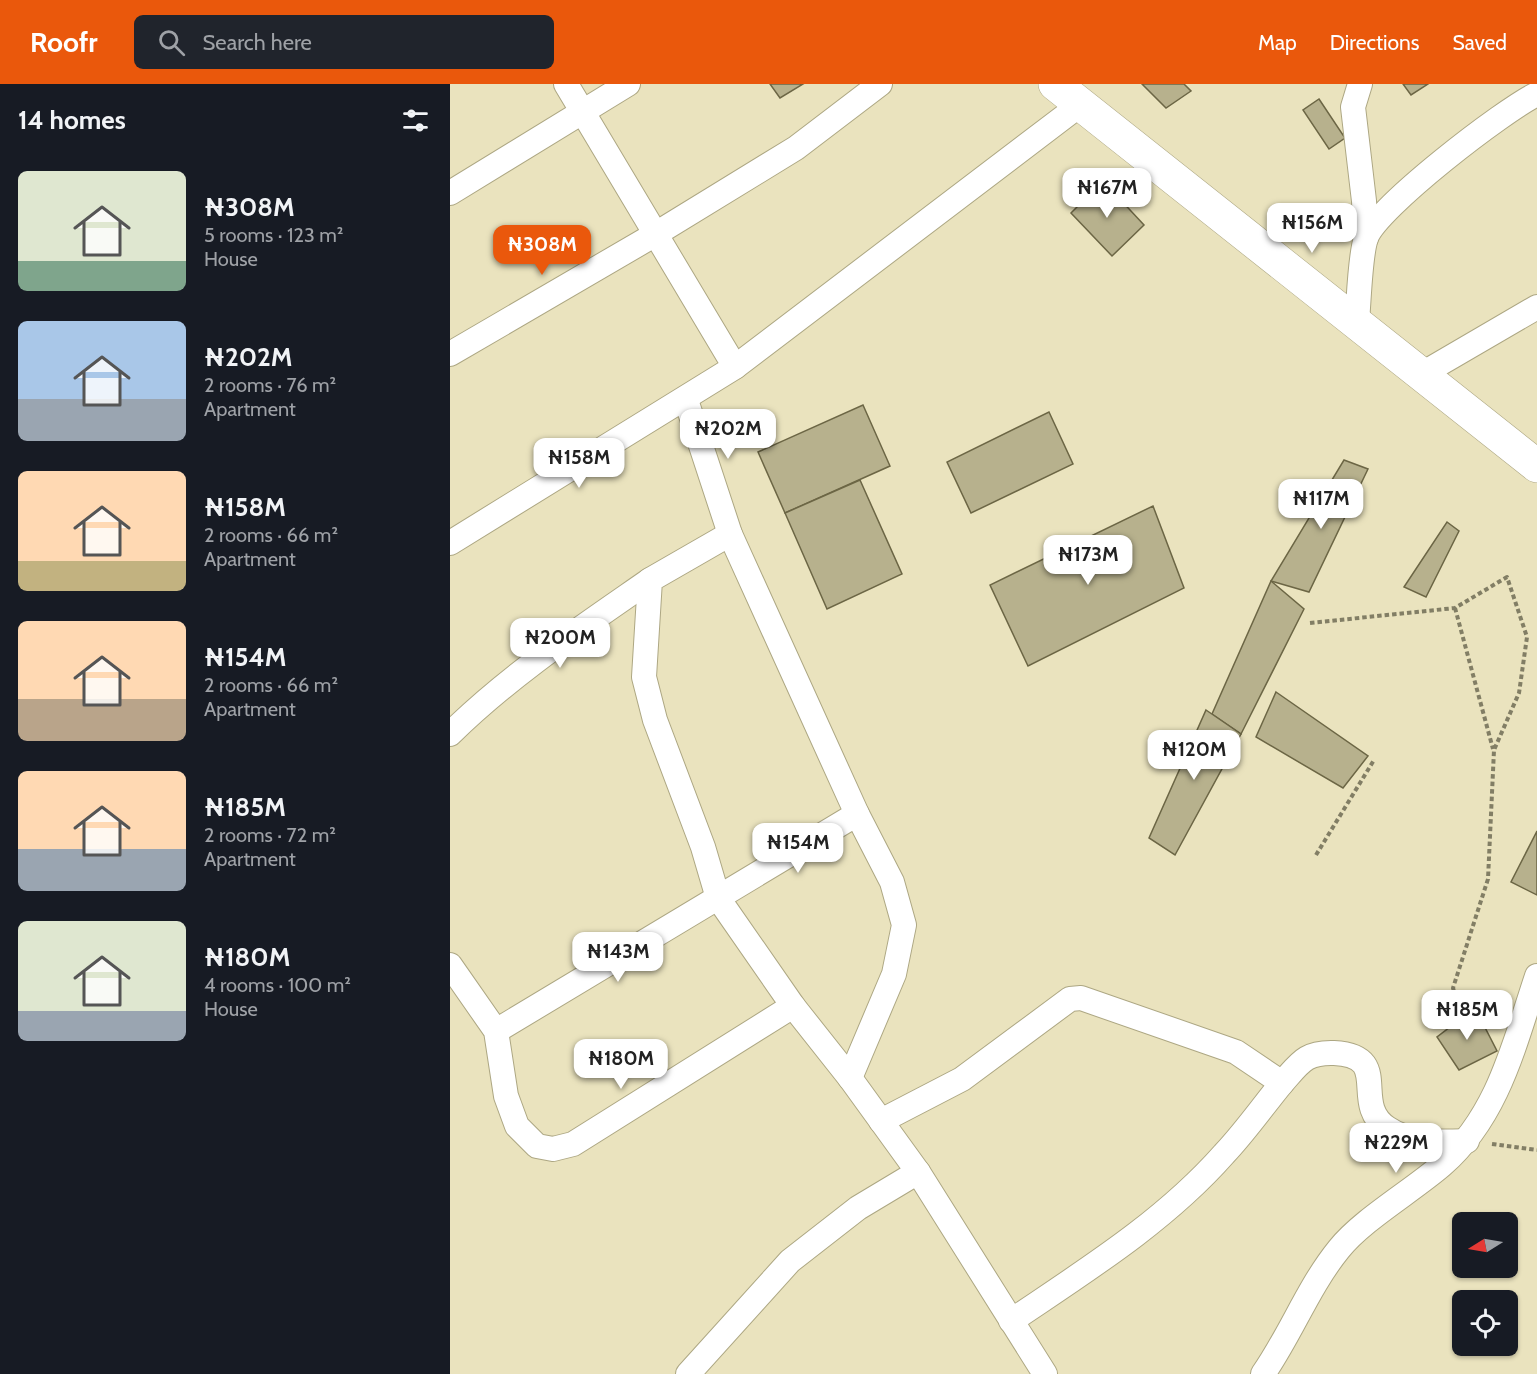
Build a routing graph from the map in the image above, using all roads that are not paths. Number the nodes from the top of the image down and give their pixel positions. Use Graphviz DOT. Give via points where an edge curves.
graph roads {
  1 [pos="566,84"];
  2 [pos="628,84"];
  3 [pos="880,84"];
  4 [pos="1055,84"];
  5 [pos="1360,84"];
  6 [pos="1537,94"];
  7 [pos="1081,104"];
  8 [pos="582,112"];
  9 [pos="450,193"];
  10 [pos="654,235"];
  11 [pos="1366,238"];
  12 [pos="1537,307"];
  13 [pos="1357,321"];
  14 [pos="450,354"];
  15 [pos="735,368"];
  16 [pos="1422,374"];
  17 [pos="686,400"];
  18 [pos="1537,466"];
  19 [pos="730,534"];
  20 [pos="450,543"];
  21 [pos="650,580"];
  22 [pos="450,734"];
  23 [pos="857,814"];
  24 [pos="718,898"];
  25 [pos="450,965"];
  26 [pos="1537,976"];
  27 [pos="793,1006"];
  28 [pos="496,1031"];
  29 [pos="850,1078"];
  30 [pos="1282,1083"];
  31 [pos="881,1122"];
  32 [pos="1467,1141"];
  33 [pos="918,1172"];
  34 [pos="1011,1321"];
  35 [pos="688,1374"];
  36 [pos="1045,1374"];
  37 [pos="1263,1374"];
  1 -- 8 [label="street"];
  2 -- 8 [label="street"];
  3 -- 10 [label="street" via="796,148"];
  4 -- 7 [label="main road"];
  5 -- 11 [label="street" via="1353,107"];
  6 -- 11 [label="street" via="1466,143 1389,206"];
  7 -- 13 [label="main road"];
  7 -- 15 [label="street"];
  8 -- 9 [label="street"];
  8 -- 10 [label="street"];
  10 -- 14 [label="street"];
  10 -- 15 [label="street"];
  11 -- 13 [label="street"];
  12 -- 16 [label="street"];
  13 -- 16 [label="main road"];
  15 -- 17 [label="street"];
  16 -- 18 [label="main road"];
  17 -- 19 [label="street"];
  17 -- 20 [label="street"];
  19 -- 21 [label="street"];
  19 -- 23 [label="street"];
  21 -- 22 [label="street" via="543,655 482,702"];
  21 -- 24 [label="street" via="644,677 655,720"];
  23 -- 24 [label="street"];
  23 -- 29 [label="street" via="892,882 904,925 894,974"];
  24 -- 27 [label="street"];
  24 -- 28 [label="street"];
  25 -- 28 [label="street"];
  26 -- 32 [label="street" via="1503,1080"];
  27 -- 28 [label="street" via="573,1144 553,1149 537,1146 517,1126 506,1096"];
  27 -- 29 [label="street"];
  29 -- 31 [label="street"];
  30 -- 31 [label="street" via="1236,1052 1081,998 1070,999 962,1079"];
  30 -- 32 [label="street" via="1311,1055 1350,1054 1359,1057 1368,1069 1369,1102 1387,1128 1436,1143"];
  30 -- 34 [label="street" via="1224,1155 1177,1200 1114,1251"];
  31 -- 33 [label="street"];
  32 -- 37 [label="street" via="1340,1247"];
  33 -- 34 [label="street"];
  33 -- 35 [label="street" via="858,1208 790,1261"];
  34 -- 36 [label="street"];
}
